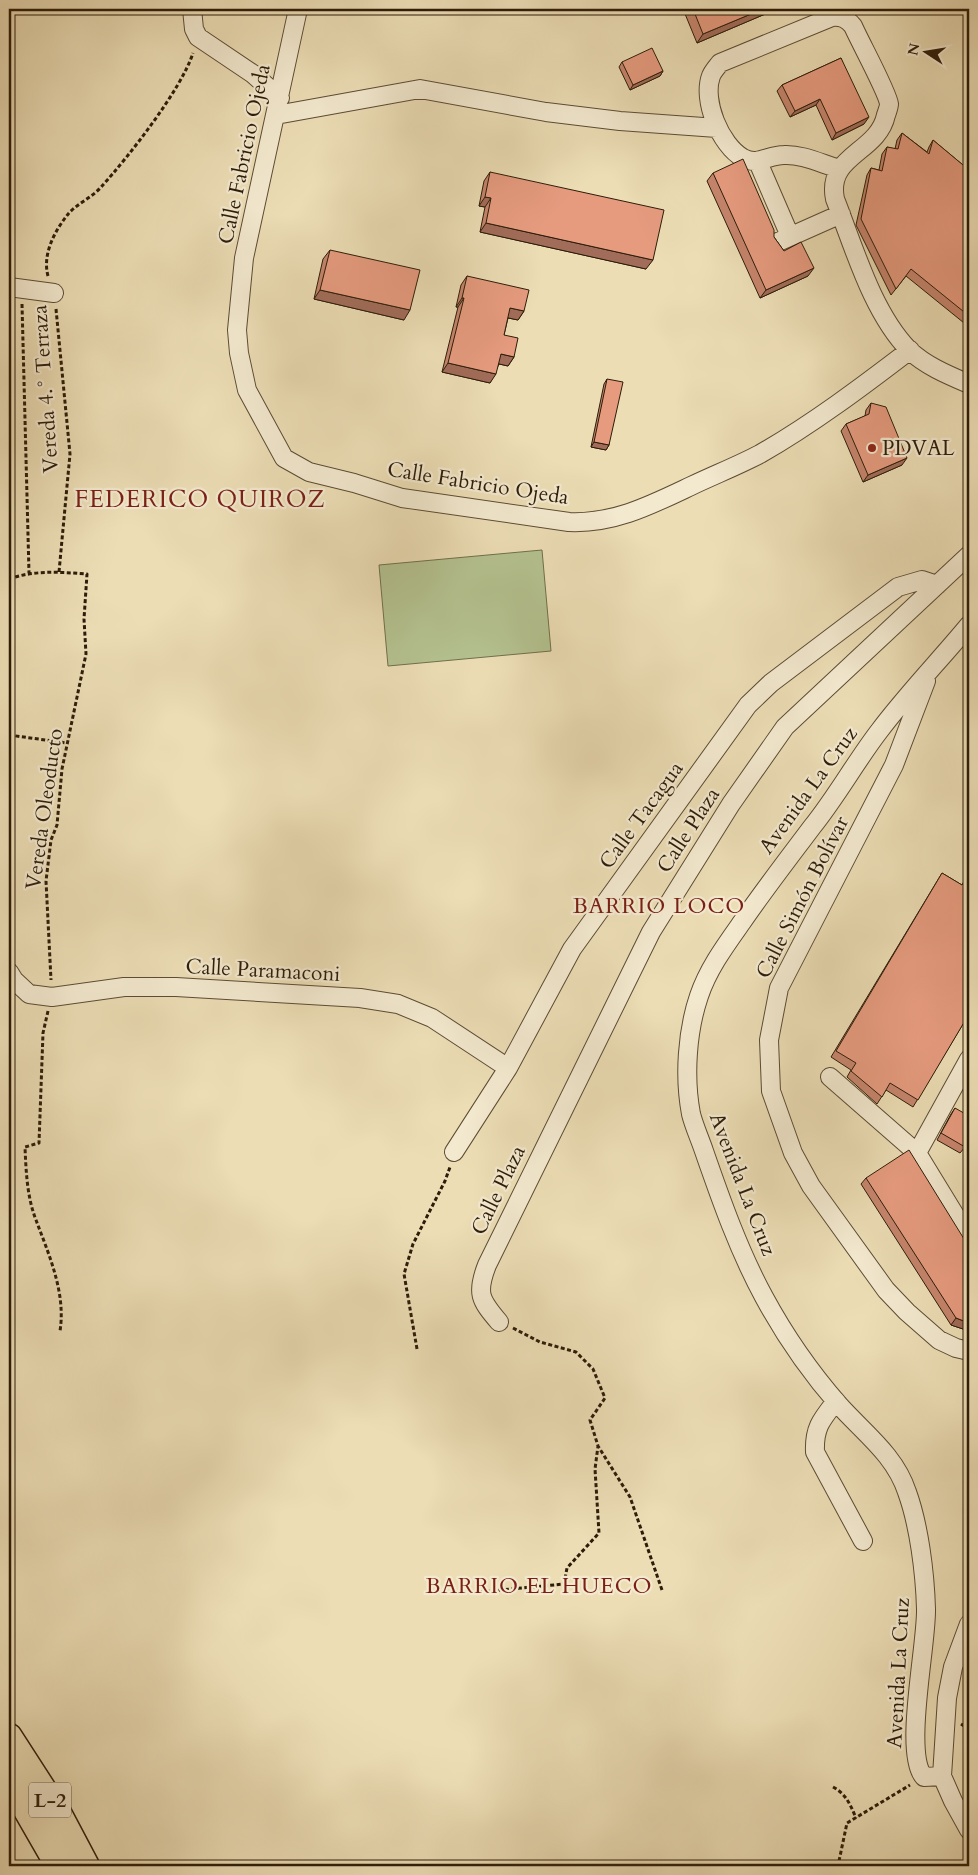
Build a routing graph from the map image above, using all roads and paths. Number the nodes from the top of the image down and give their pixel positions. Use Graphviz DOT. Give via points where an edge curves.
graph roads {
  1 [pos="192,9"];
  2 [pos="298,9"];
  3 [pos="198,37"];
  4 [pos="280,98"];
  5 [pos="276,115"];
  6 [pos="717,128"];
  7 [pos="758,162"];
  8 [pos="840,170"];
  9 [pos="841,214"];
  10 [pos="15,288"];
  11 [pos="54,293"];
  12 [pos="910,350"];
  13 [pos="969,384"];
  14 [pos="969,555"];
  15 [pos="58,572"];
  16 [pos="29,573"];
  17 [pos="9,579"];
  18 [pos="937,585"];
  19 [pos="969,625"];
  20 [pos="930,669"];
  21 [pos="9,735"];
  22 [pos="67,743"];
  23 [pos="9,972"];
  24 [pos="52,997"];
  25 [pos="969,1059"];
  26 [pos="508,1068"];
  27 [pos="830,1077"];
  28 [pos="454,1152"];
  29 [pos="917,1153"];
  30 [pos="969,1238"];
  31 [pos="499,1322"];
  32 [pos="60,1331"];
  33 [pos="418,1350"];
  34 [pos="969,1351"];
  35 [pos="836,1401"];
  36 [pos="598,1446"];
  37 [pos="863,1541"];
  38 [pos="662,1590"];
  39 [pos="479,1592"];
  40 [pos="969,1624"];
  41 [pos="9,1737"];
  42 [pos="942,1776"];
  43 [pos="924,1777"];
  44 [pos="9,1779"];
  45 [pos="833,1787"];
  46 [pos="856,1818"];
  47 [pos="969,1830"];
  48 [pos="59,1866"];
  49 [pos="86,1866"];
  50 [pos="827,1866"];
  1 -- 3 [label="street"];
  2 -- 4 [label="street, Calle Fabricio Ojeda"];
  3 -- 4 [label="street" via="253,74"];
  3 -- 11 [label="path, Vereda 4.° Terraza" via="172,93 101,188 70,213 55,236 46,257"];
  4 -- 5 [label="street, Calle Fabricio Ojeda"];
  5 -- 6 [label="street" via="420,89 546,112"];
  5 -- 12 [label="street, Calle Fabricio Ojeda" via="244,258 238,302 239,353 247,390 284,458 309,472 402,498 569,522 588,523 621,517 760,453 858,390"];
  6 -- 7 [label="street" via="742,158"];
  6 -- 8 [label="street" via="709,103 712,74 720,63 832,17 840,17 853,26 889,103 885,121 875,138 844,162"];
  7 -- 8 [label="street" via="782,154"];
  7 -- 9 [label="street" via="784,239"];
  8 -- 9 [label="street" via="832,186"];
  9 -- 12 [label="street" via="884,317"];
  10 -- 11 [label="street"];
  10 -- 16 [label="path"];
  11 -- 15 [label="path, Vereda 4.° Terraza" via="70,454"];
  12 -- 13 [label="street" via="938,371"];
  14 -- 18 [label="street, Calle Plaza"];
  15 -- 16 [label="path"];
  15 -- 22 [label="path, Vereda Oleoducto" via="87,574 86,654"];
  16 -- 17 [label="path" via="20,573"];
  18 -- 26 [label="street, Calle Tacagua" via="922,580 898,587 748,704 572,949"];
  18 -- 31 [label="street, Calle Plaza" via="785,727 731,804 655,924 480,1282 483,1303"];
  19 -- 20 [label="street, Avenida La Cruz"];
  20 -- 34 [label="street, Calle Simón Bolívar" via="894,765 779,988 769,1040 771,1091 793,1153 811,1186 886,1290 939,1340"];
  20 -- 35 [label="street, Avenida La Cruz" via="860,756 830,804 729,940 698,997 690,1035 691,1114 733,1228 764,1296 788,1336"];
  21 -- 22 [label="path"];
  22 -- 24 [label="path, Vereda Oleoducto" via="46,881"];
  23 -- 24 [label="street, Calle Paramaconi" via="29,994"];
  24 -- 26 [label="street, Calle Paramaconi" via="124,987 176,987 360,998 398,1004 432,1018"];
  24 -- 32 [label="path, Vereda Oleoducto" via="42,1033 39,1143 25,1148 27,1183 35,1219 60,1290 63,1314"];
  25 -- 29 [label="street"];
  26 -- 28 [label="street, Calle Tacagua"];
  27 -- 29 [label="street"];
  28 -- 33 [label="path" via="445,1181 413,1244 404,1274"];
  29 -- 30 [label="street"];
  31 -- 36 [label="path" via="540,1342 576,1352 593,1369 605,1398 590,1420"];
  35 -- 37 [label="street" via="820,1420 814,1436 815,1452"];
  35 -- 43 [label="street, Avenida La Cruz" via="886,1453 907,1491 915,1525 926,1608 915,1748 916,1763"];
  36 -- 38 [label="path" via="630,1497"];
  36 -- 39 [label="path" via="595,1469 599,1533 567,1568 564,1584"];
  40 -- 42 [label="street" via="953,1667 947,1698"];
  41 -- 49 [label="highway, L-2" via="58,1813"];
  42 -- 43 [label="street"];
  42 -- 47 [label="street"];
  43 -- 46 [label="path"];
  44 -- 48 [label="highway, L-2"];
  45 -- 46 [label="path" via="848,1801"];
  46 -- 50 [label="path" via="847,1823 839,1861"];
}
